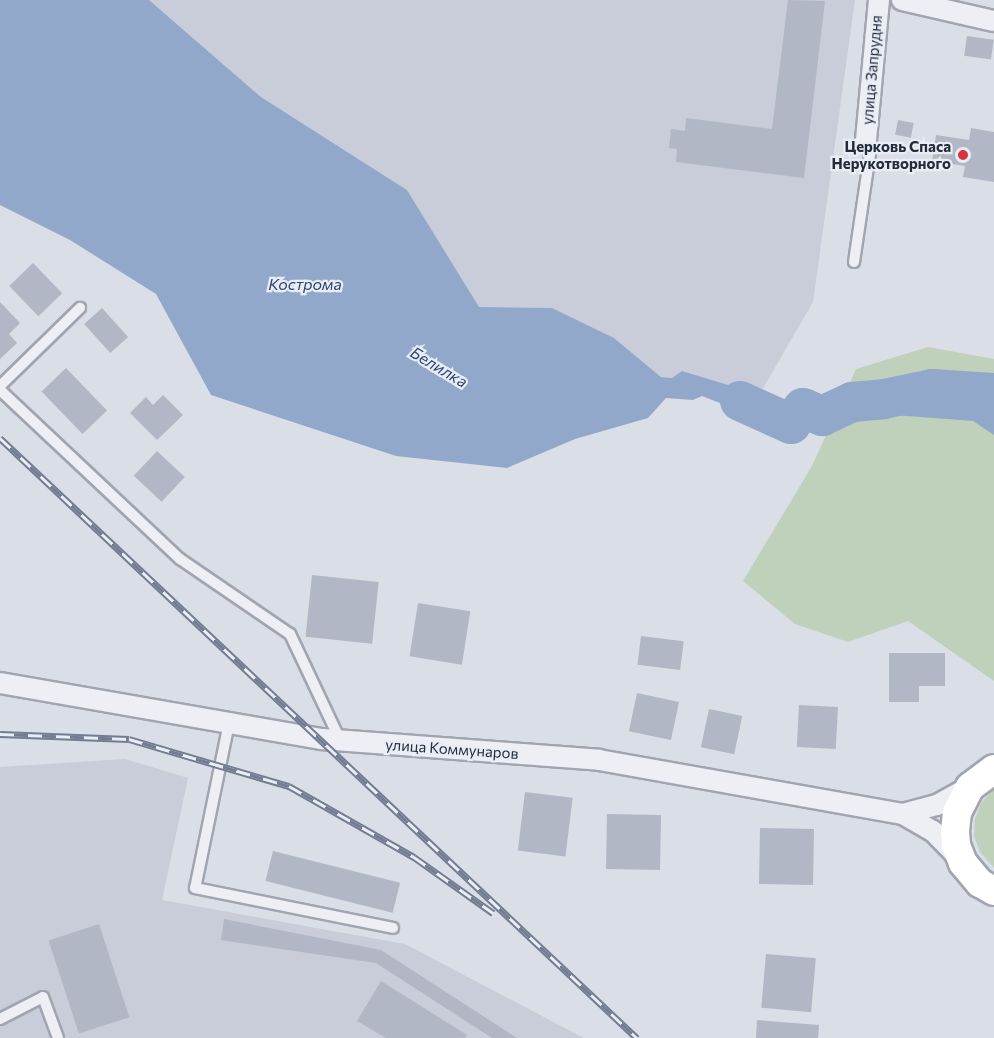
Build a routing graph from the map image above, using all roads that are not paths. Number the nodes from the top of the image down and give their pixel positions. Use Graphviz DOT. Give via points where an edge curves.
graph roads {
  1 [pos="879,0"];
  2 [pos="902,0"];
  3 [pos="994,21"];
  4 [pos="866,140"];
  5 [pos="854,262"];
  6 [pos="80,308"];
  7 [pos="0,388"];
  8 [pos="0,683"];
  9 [pos="229,723"];
  10 [pos="340,740"];
  11 [pos="994,769"];
  12 [pos="970,787"];
  13 [pos="903,814"];
  14 [pos="963,863"];
  15 [pos="994,891"];
  16 [pos="393,928"];
  17 [pos="0,1019"];
  18 [pos="58,1038"];
  1 -- 4 [label="street, улица Запрудня"];
  2 -- 3 [label="street"];
  4 -- 5 [label="lane" via="870,154"];
  6 -- 7 [label="lane"];
  7 -- 10 [label="lane" via="180,559 290,634"];
  8 -- 9 [label="street, улица Коммунаров"];
  9 -- 10 [label="street, улица Коммунаров"];
  9 -- 16 [label="lane" via="195,888"];
  10 -- 13 [label="street, улица Коммунаров" via="599,759"];
  11 -- 12 [label="street"];
  12 -- 13 [label="street" via="937,804"];
  12 -- 14 [label="street" via="957,812 955,831"];
  13 -- 14 [label="street" via="933,831"];
  14 -- 15 [label="street" via="980,883"];
  17 -- 18 [label="lane" via="43,997"];
}
